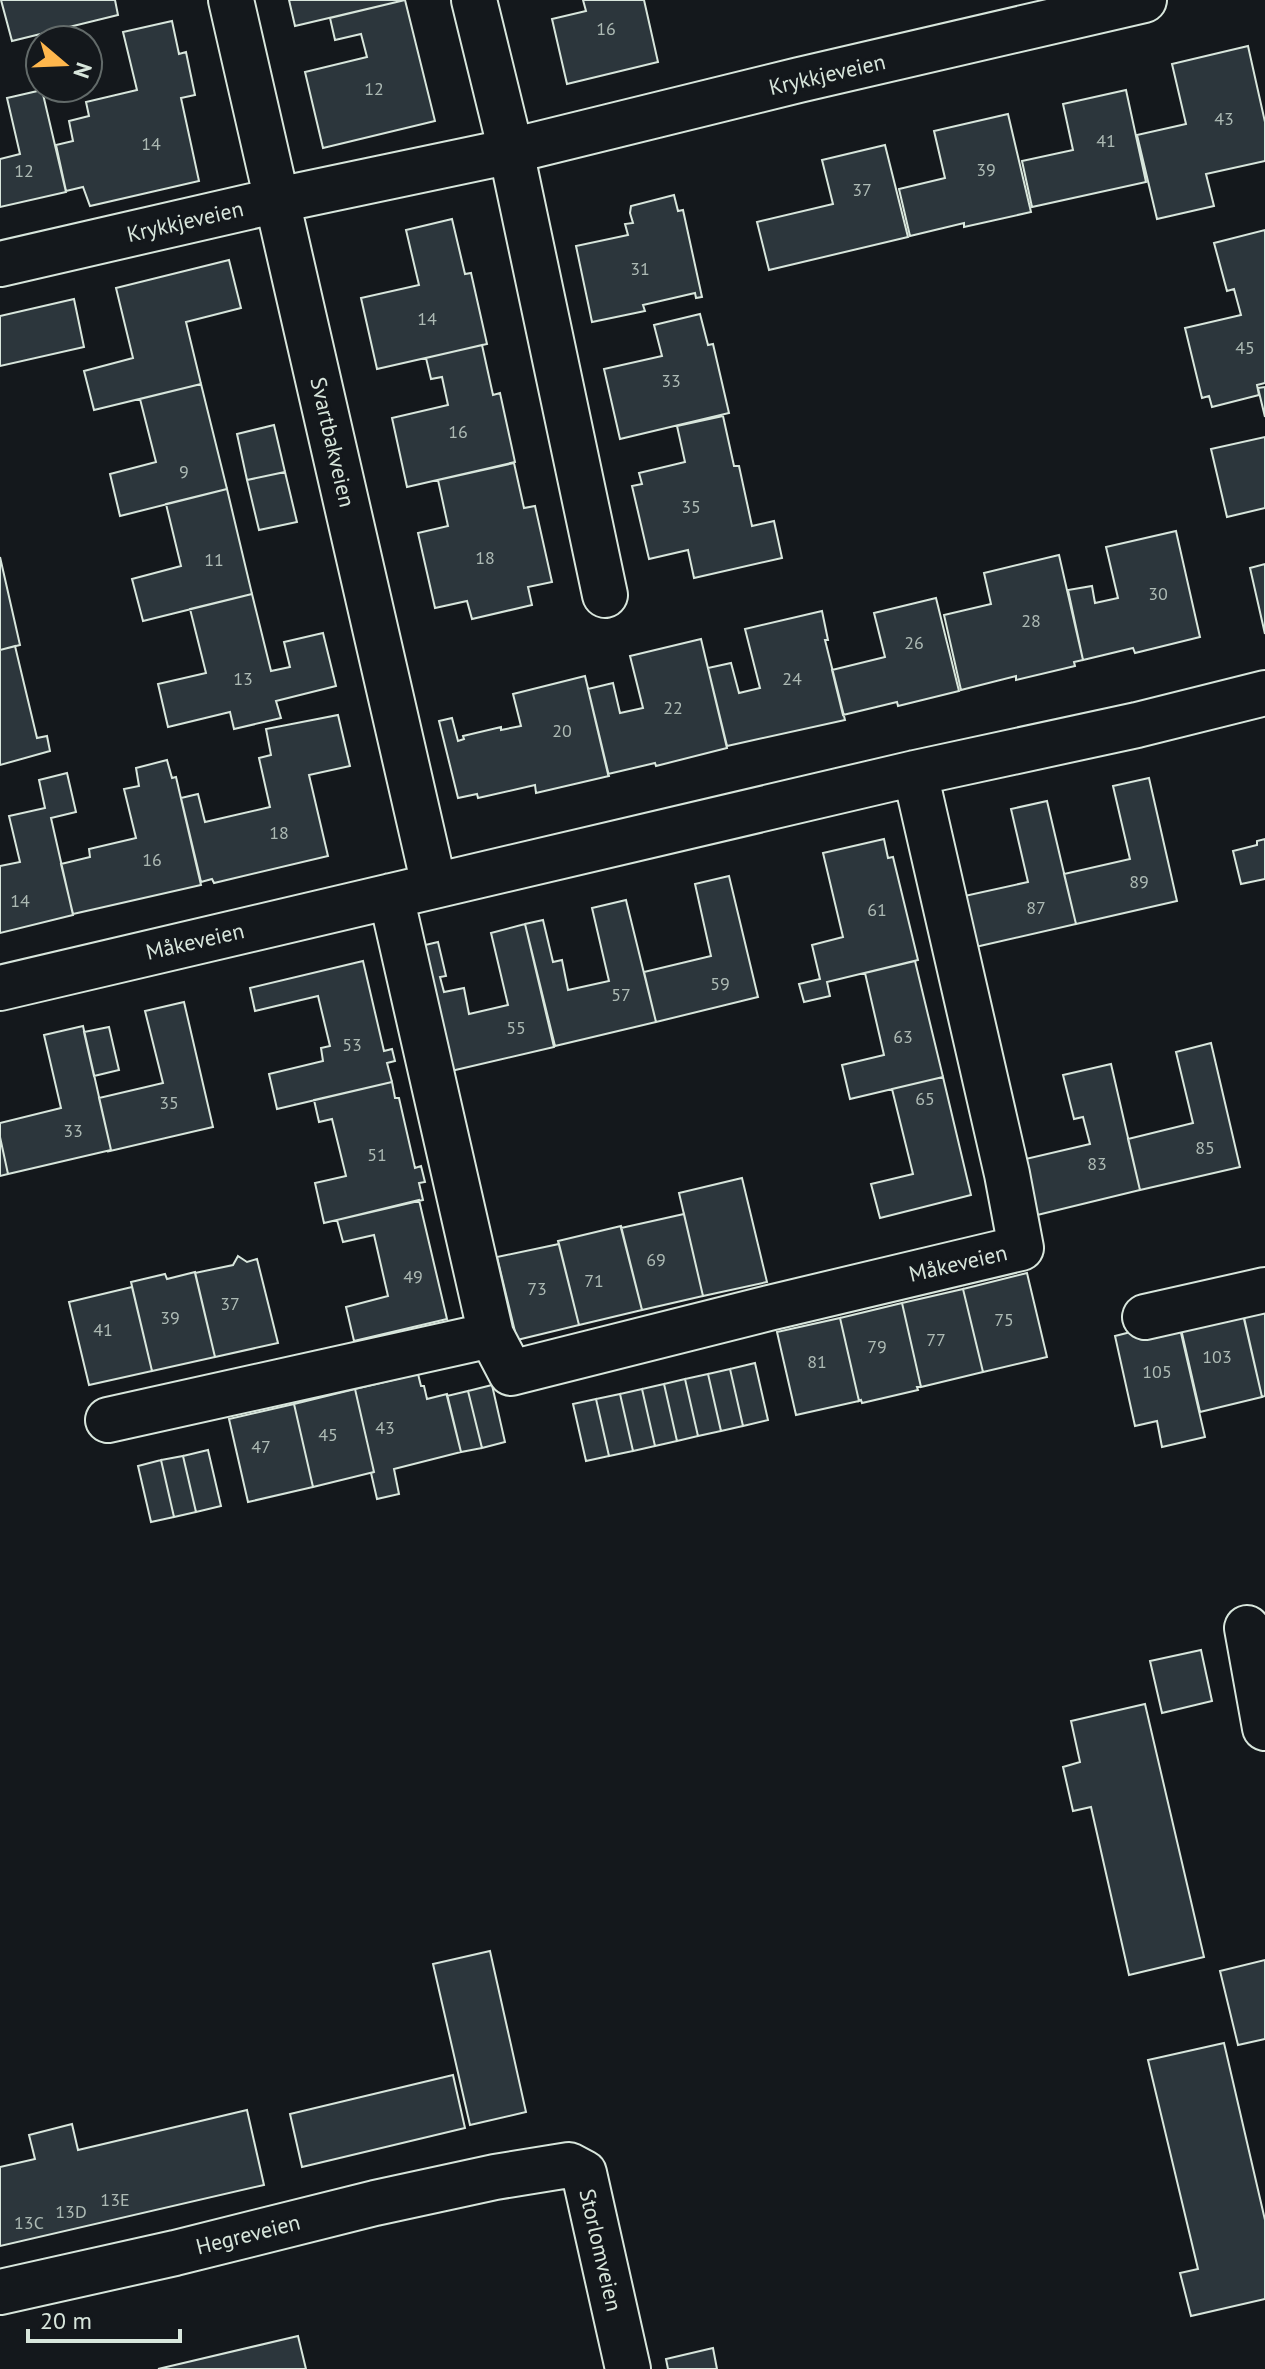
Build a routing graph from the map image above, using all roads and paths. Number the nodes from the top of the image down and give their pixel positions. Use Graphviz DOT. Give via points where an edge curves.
graph roads {
  1 [pos="231,0"];
  2 [pos="474,0"];
  3 [pos="1144,0"];
  4 [pos="511,151"];
  5 [pos="278,200"];
  6 [pos="0,264"];
  7 [pos="605,595"];
  8 [pos="1265,693"];
  9 [pos="915,773"];
  10 [pos="434,885"];
  11 [pos="391,896"];
  12 [pos="0,988"];
  13 [pos="1265,1290"];
  14 [pos="1145,1317"];
  15 [pos="491,1335"];
  16 [pos="108,1420"];
  17 [pos="1247,1628"];
  18 [pos="1265,1728"];
  19 [pos="495,2177"];
  20 [pos="0,2292"];
  21 [pos="628,2369"];
  1 -- 5 [label="street, Svartbakveien"];
  2 -- 4 [label="street"];
  3 -- 4 [label="street, Krykkjeveien"];
  4 -- 5 [label="street, Krykkjeveien"];
  4 -- 7 [label="street"];
  5 -- 6 [label="street, Krykkjeveien"];
  5 -- 10 [label="street, Svartbakveien"];
  8 -- 9 [label="street, Måkeveien"];
  9 -- 10 [label="street, Måkeveien"];
  9 -- 15 [label="street, Måkeveien" via="1021,1248 511,1373"];
  10 -- 11 [label="street, Måkeveien"];
  11 -- 12 [label="street, Måkeveien"];
  11 -- 15 [label="street, Måkeveien"];
  13 -- 14 [label="street"];
  15 -- 16 [label="street"];
  17 -- 18 [label="street"];
  19 -- 20 [label="street, Hegreveien"];
  19 -- 21 [label="street, Storlomveien" via="569,2165 584,2173"];
}
